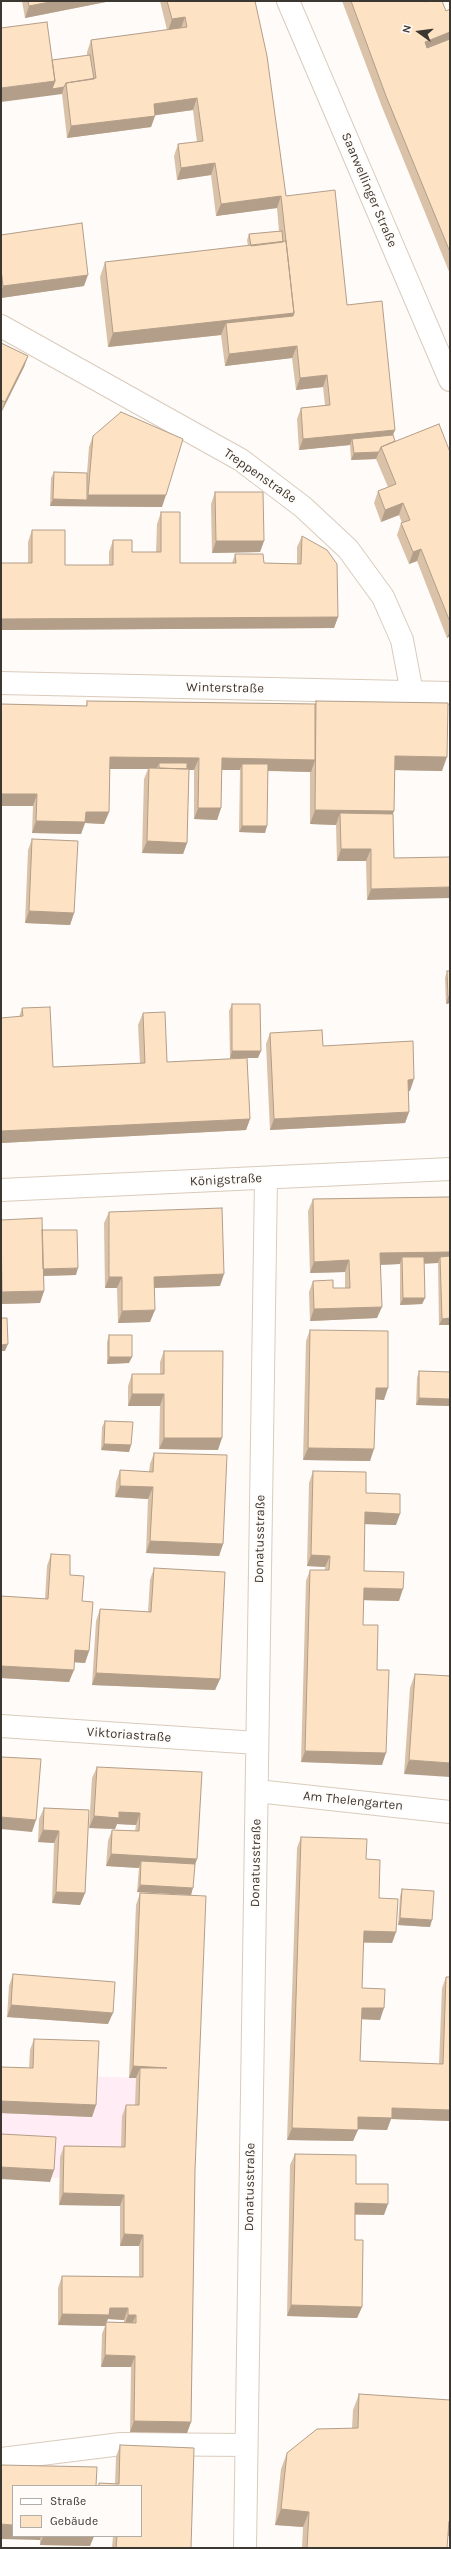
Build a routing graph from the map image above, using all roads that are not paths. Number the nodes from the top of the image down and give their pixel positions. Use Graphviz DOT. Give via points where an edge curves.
graph roads {
  1 [pos="288,1"];
  2 [pos="1,326"];
  3 [pos="450,380"];
  4 [pos="1,682"];
  5 [pos="412,693"];
  6 [pos="450,693"];
  7 [pos="450,1169"];
  8 [pos="266,1179"];
  9 [pos="1,1190"];
  10 [pos="1,1726"];
  11 [pos="257,1744"];
  12 [pos="257,1791"];
  13 [pos="450,1812"];
  14 [pos="246,2445"];
  15 [pos="1,2459"];
  16 [pos="245,2548"];
  1 -- 3 [label="street, Saarwellinger Straße"];
  2 -- 5 [label="street, Treppenstraße" via="240,460 303,507 348,549 383,597 402,640"];
  4 -- 5 [label="street, Winterstraße"];
  5 -- 6 [label="street, Winterstraße"];
  7 -- 8 [label="street, Königstraße"];
  8 -- 9 [label="street, Königstraße"];
  8 -- 11 [label="street, Donatusstraße"];
  10 -- 11 [label="street, Viktoriastraße"];
  11 -- 12 [label="street, Donatusstraße"];
  12 -- 13 [label="street, Am Thelengarten"];
  12 -- 14 [label="street, Donatusstraße"];
  14 -- 15 [label="street" via="121,2444"];
  14 -- 16 [label="street, Donatusstraße"];
}
